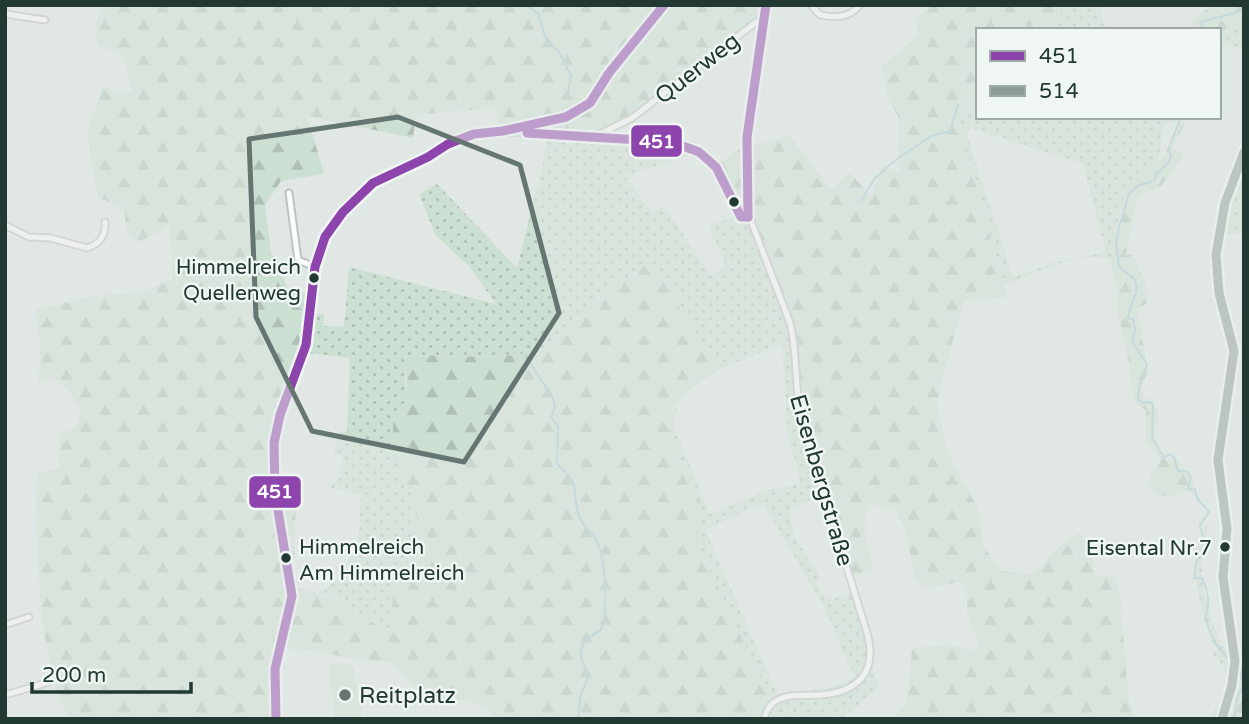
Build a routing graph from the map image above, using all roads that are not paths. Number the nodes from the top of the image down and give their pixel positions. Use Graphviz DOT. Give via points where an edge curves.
graph roads {
  1 [pos="664,5"];
  2 [pos="766,5"];
  3 [pos="811,5"];
  4 [pos="860,5"];
  5 [pos="5,14"];
  6 [pos="764,16"];
  7 [pos="45,20"];
  8 [pos="503,131"];
  9 [pos="590,136"];
  10 [pos="1244,151"];
  11 [pos="289,194"];
  12 [pos="748,217"];
  13 [pos="106,222"];
  14 [pos="5,225"];
  15 [pos="315,267"];
  16 [pos="29,617"];
  17 [pos="5,625"];
  18 [pos="49,682"];
  19 [pos="5,695"];
  20 [pos="276,719"];
  21 [pos="764,719"];
  22 [pos="1222,719"];
  1 -- 8 [label="street" via="590,103 566,117"];
  2 -- 6 [label="street, Eisenbergstraße"];
  3 -- 4 [label="street" via="820,15 841,17"];
  5 -- 7 [label="street"];
  6 -- 9 [label="street, Querweg" via="632,118"];
  6 -- 12 [label="street, Eisenbergstraße" via="747,137"];
  8 -- 9 [label="street"];
  8 -- 15 [label="street" via="462,138 373,183 325,237"];
  9 -- 12 [label="street" via="672,142 699,152 716,167 741,217"];
  10 -- 22 [label="street" via="1222,209 1217,271 1234,344 1218,460 1227,529 1223,577 1234,665"];
  11 -- 15 [label="street" via="298,260"];
  12 -- 21 [label="street, Eisenbergstraße" via="790,323 802,422 872,655 865,674 851,686 830,694 776,700"];
  13 -- 14 [label="street" via="99,242 87,248 29,237"];
  15 -- 20 [label="street" via="306,345 274,443 275,492 292,596 275,670"];
  16 -- 17 [label="street"];
  18 -- 19 [label="street"];
}
